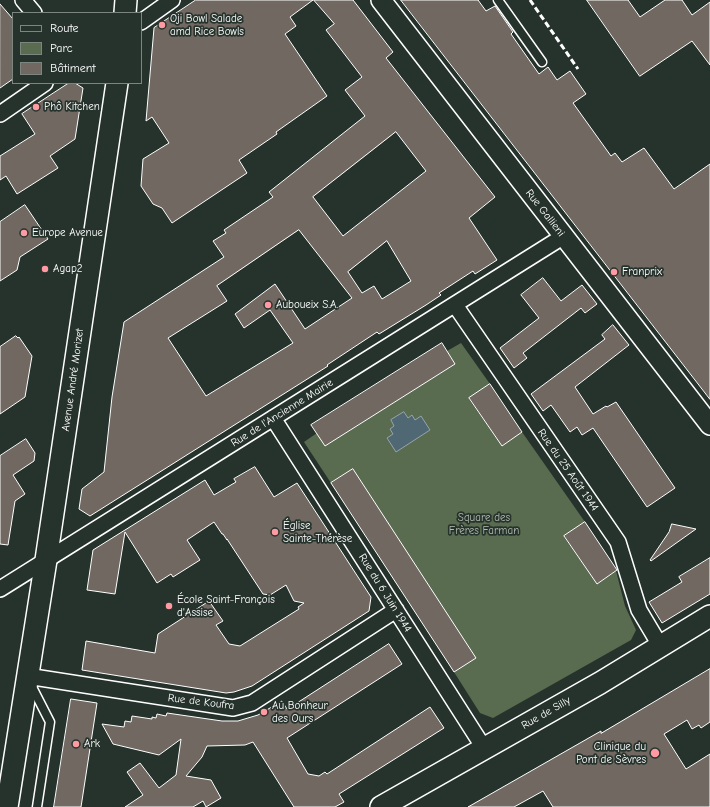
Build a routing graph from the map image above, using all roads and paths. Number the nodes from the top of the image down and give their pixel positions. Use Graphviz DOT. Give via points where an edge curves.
graph roads {
  1 [pos="23,0"];
  2 [pos="126,0"];
  3 [pos="172,0"];
  4 [pos="381,0"];
  5 [pos="498,0"];
  6 [pos="33,12"];
  7 [pos="125,12"];
  8 [pos="142,21"];
  9 [pos="542,62"];
  10 [pos="44,84"];
  11 [pos="117,84"];
  12 [pos="0,114"];
  13 [pos="564,236"];
  14 [pos="455,305"];
  15 [pos="273,418"];
  16 [pos="710,425"];
  17 [pos="46,560"];
  18 [pos="0,589"];
  19 [pos="396,610"];
  20 [pos="710,616"];
  21 [pos="661,647"];
  22 [pos="27,676"];
  23 [pos="484,748"];
  24 [pos="7,807"];
  25 [pos="37,807"];
  26 [pos="381,807"];
  1 -- 6 [label="street"];
  2 -- 7 [label="main road"];
  3 -- 8 [label="street"];
  4 -- 13 [label="street, Rue Gallieni"];
  5 -- 9 [label="lane"];
  10 -- 12 [label="street"];
  11 -- 17 [label="main road, Avenue André Morizet"];
  13 -- 14 [label="street, Rue de l'Ancienne Mairie"];
  13 -- 16 [label="street, Rue Gallieni"];
  14 -- 15 [label="street, Rue de l'Ancienne Mairie"];
  14 -- 21 [label="street, Rue du 25 Août 1944" via="618,542 639,610"];
  15 -- 17 [label="street, Rue de l'Ancienne Mairie"];
  15 -- 19 [label="street, Rue du 6 Juin 1944"];
  17 -- 18 [label="street, Rue de l'Ancienne Mairie"];
  17 -- 22 [label="main road, Avenue André Morizet"];
  19 -- 22 [label="street, Rue de Koufra" via="252,703 234,708"];
  19 -- 23 [label="street, Rue du 6 Juin 1944"];
  20 -- 21 [label="main road, Rue de Silly"];
  21 -- 23 [label="main road, Rue de Silly"];
  22 -- 24 [label="main road, Avenue André Morizet"];
  22 -- 25 [label="lane" via="50,722"];
  23 -- 26 [label="main road, Rue de Silly"];
}
